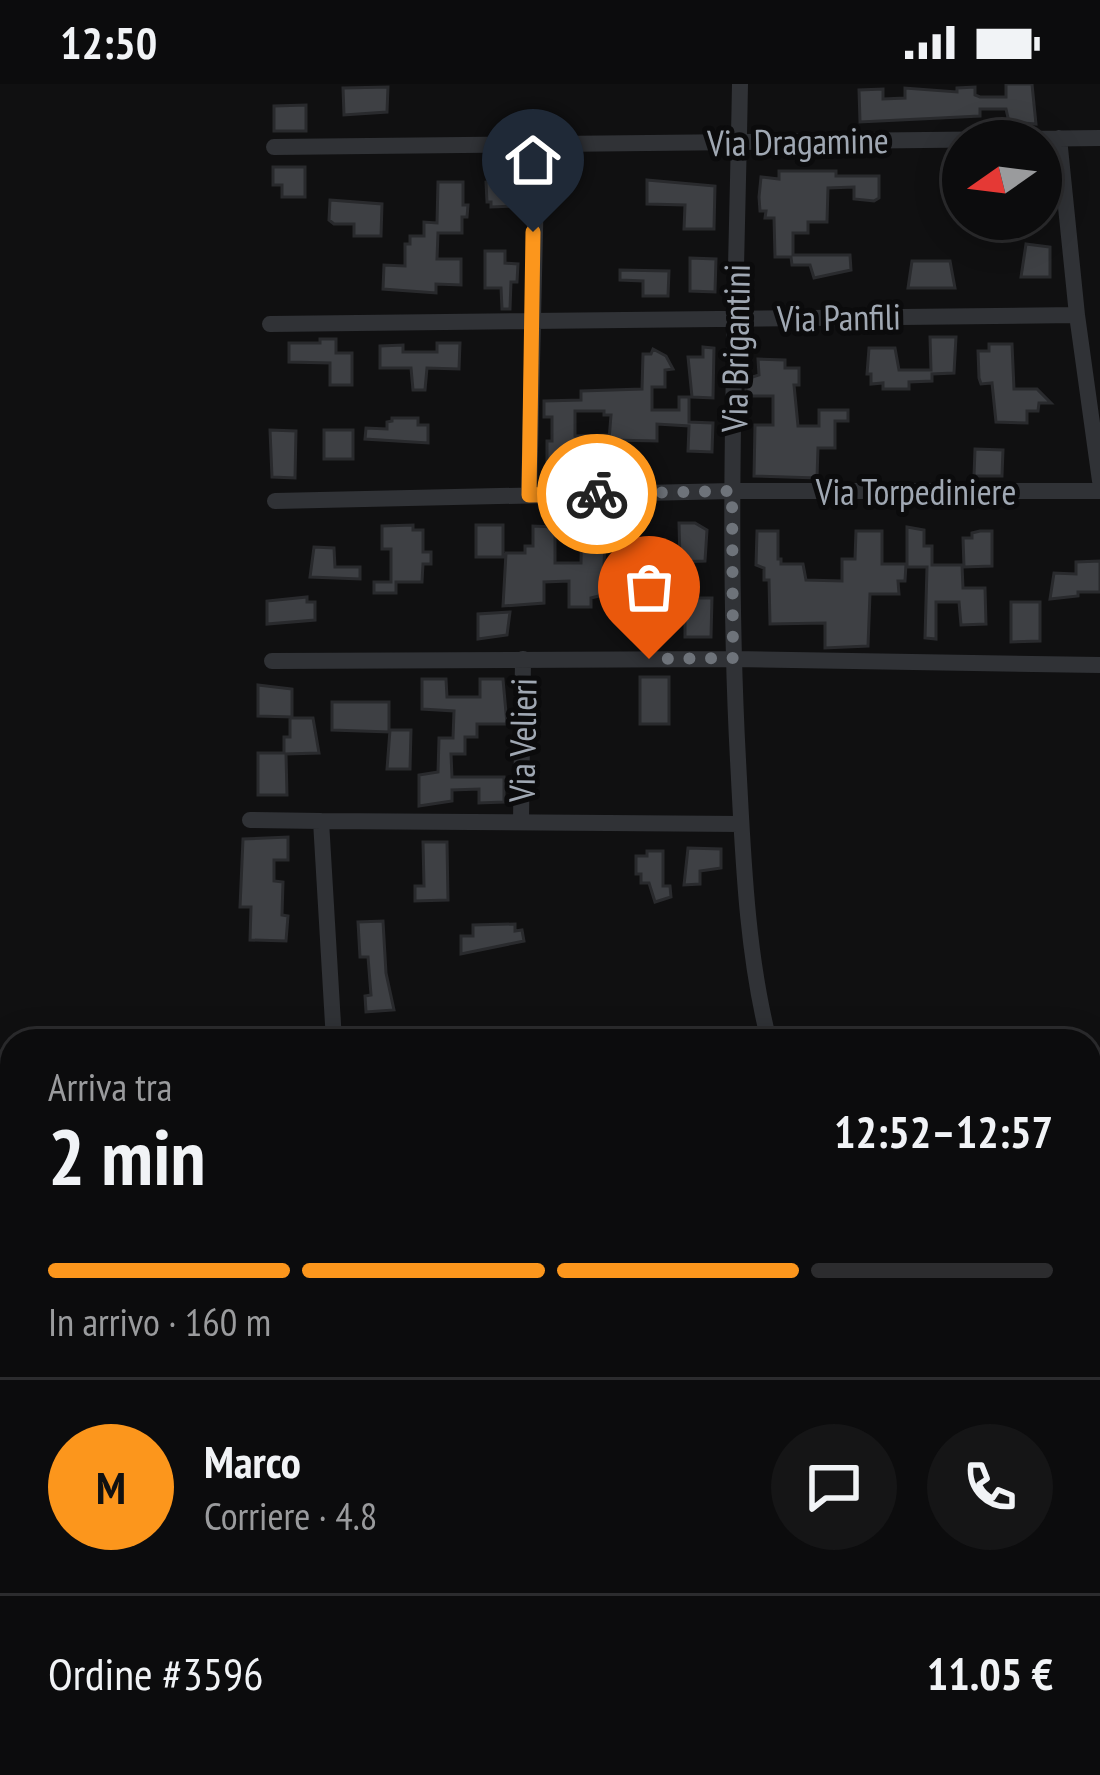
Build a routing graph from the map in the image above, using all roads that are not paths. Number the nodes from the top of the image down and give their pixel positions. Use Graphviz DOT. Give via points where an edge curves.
graph roads {
  1 [pos="740,84"];
  2 [pos="1062,138"];
  3 [pos="1100,138"];
  4 [pos="942,139"];
  5 [pos="739,142"];
  6 [pos="537,144"];
  7 [pos="274,147"];
  8 [pos="1062,159"];
  9 [pos="1077,315"];
  10 [pos="736,318"];
  11 [pos="530,320"];
  12 [pos="270,324"];
  13 [pos="1100,481"];
  14 [pos="732,491"];
  15 [pos="1100,491"];
  16 [pos="529,495"];
  17 [pos="275,501"];
  18 [pos="733,658"];
  19 [pos="523,659"];
  20 [pos="272,661"];
  21 [pos="1100,664"];
  22 [pos="250,820"];
  23 [pos="321,820"];
  24 [pos="521,822"];
  25 [pos="741,824"];
  26 [pos="333,1029"];
  27 [pos="767,1029"];
  1 -- 5 [label="street, Via Brigantini"];
  2 -- 3 [label="street, Via Dragamine"];
  4 -- 5 [label="street, Via Dragamine"];
  5 -- 6 [label="street, Via Dragamine"];
  5 -- 10 [label="street, Via Brigantini"];
  6 -- 7 [label="street, Via Dragamine"];
  6 -- 11 [label="street"];
  8 -- 9 [label="street"];
  9 -- 10 [label="street, Via Panfili"];
  9 -- 13 [label="street"];
  10 -- 11 [label="street, Via Panfili"];
  10 -- 14 [label="street, Via Brigantini"];
  11 -- 12 [label="street, Via Panfili"];
  11 -- 16 [label="street"];
  14 -- 15 [label="street, Via Torpediniere"];
  14 -- 16 [label="street, Via Torpediniere"];
  14 -- 18 [label="street, Via Brigantini"];
  16 -- 17 [label="street, Via Torpediniere"];
  18 -- 19 [label="street"];
  18 -- 21 [label="street"];
  18 -- 25 [label="street, Via Brigantini"];
  19 -- 20 [label="street"];
  19 -- 24 [label="street, Via Velieri"];
  22 -- 23 [label="street"];
  23 -- 24 [label="street"];
  23 -- 26 [label="street"];
  24 -- 25 [label="street"];
  25 -- 27 [label="street, Via Brigantini"];
}
